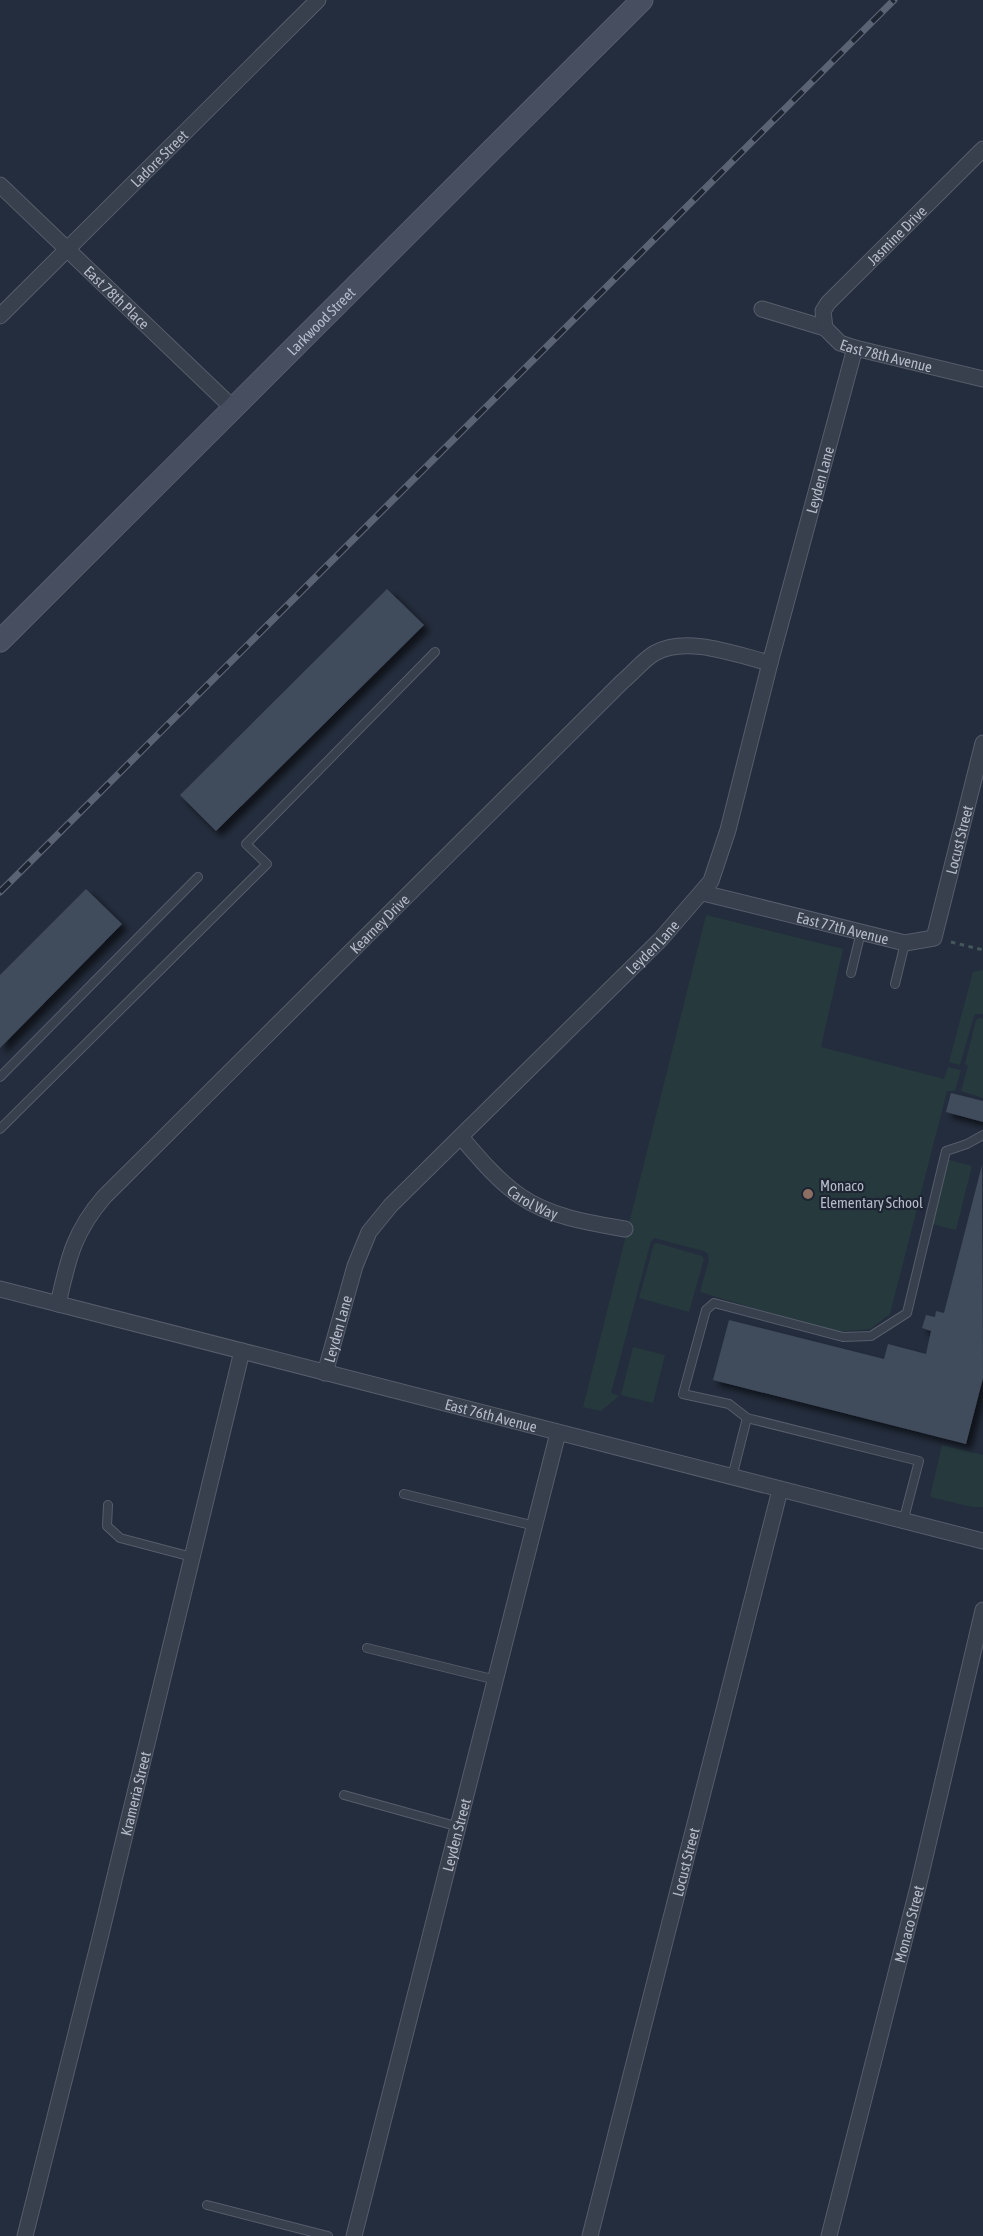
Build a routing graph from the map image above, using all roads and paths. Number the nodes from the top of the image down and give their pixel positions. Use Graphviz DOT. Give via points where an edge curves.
graph roads {
  1 [pos="318,0"];
  2 [pos="642,0"];
  3 [pos="983,149"];
  4 [pos="0,185"];
  5 [pos="67,250"];
  6 [pos="762,309"];
  7 [pos="0,316"];
  8 [pos="825,328"];
  9 [pos="855,348"];
  10 [pos="983,379"];
  11 [pos="233,408"];
  12 [pos="0,641"];
  13 [pos="435,651"];
  14 [pos="770,663"];
  15 [pos="983,743"];
  16 [pos="198,877"];
  17 [pos="703,892"];
  18 [pos="861,932"];
  19 [pos="934,938"];
  20 [pos="905,943"];
  21 [pos="983,950"];
  22 [pos="851,973"];
  23 [pos="895,984"];
  24 [pos="0,1077"];
  25 [pos="0,1129"];
  26 [pos="983,1135"];
  27 [pos="461,1137"];
  28 [pos="625,1229"];
  29 [pos="0,1289"];
  30 [pos="58,1304"];
  31 [pos="242,1352"];
  32 [pos="325,1373"];
  33 [pos="747,1418"];
  34 [pos="558,1433"];
  35 [pos="732,1478"];
  36 [pos="780,1490"];
  37 [pos="404,1494"];
  38 [pos="108,1505"];
  39 [pos="903,1522"];
  40 [pos="535,1526"];
  41 [pos="983,1541"];
  42 [pos="192,1557"];
  43 [pos="983,1610"];
  44 [pos="367,1648"];
  45 [pos="978,1653"];
  46 [pos="496,1680"];
  47 [pos="344,1795"];
  48 [pos="459,1827"];
  49 [pos="207,2205"];
  50 [pos="25,2236"];
  51 [pos="327,2236"];
  52 [pos="354,2236"];
  53 [pos="590,2236"];
  54 [pos="829,2236"];
  1 -- 5 [label="street, Ladore Street"];
  2 -- 11 [label="street, Larkwood Street"];
  3 -- 8 [label="street, Jasmine Drive" via="828,303 823,311"];
  4 -- 5 [label="street, East 78th Place"];
  5 -- 7 [label="street, Ladore Street"];
  5 -- 11 [label="street, East 78th Place"];
  6 -- 8 [label="street, East 78th Avenue"];
  8 -- 9 [label="street, East 78th Avenue" via="840,343"];
  9 -- 10 [label="street, East 78th Avenue"];
  9 -- 14 [label="street, Leyden Lane"];
  11 -- 12 [label="street, Larkwood Street"];
  13 -- 25 [label="lane" via="246,844 267,864"];
  14 -- 17 [label="street, Leyden Lane" via="728,830 716,871"];
  14 -- 30 [label="street, Kearney Drive" via="675,645 654,654 623,681 104,1197 79,1232 69,1255"];
  15 -- 19 [label="street, Locust Street"];
  16 -- 24 [label="lane"];
  17 -- 18 [label="street, East 77th Avenue"];
  17 -- 27 [label="street, Leyden Lane" via="652,948"];
  18 -- 20 [label="street, East 77th Avenue"];
  18 -- 22 [label="lane"];
  19 -- 20 [label="street, East 77th Avenue"];
  19 -- 21 [label="path"];
  20 -- 23 [label="lane"];
  26 -- 33 [label="lane" via="946,1151 907,1313 871,1336 843,1337 714,1303 706,1310 683,1395 729,1404"];
  27 -- 28 [label="street, Carol Way" via="490,1171 536,1206"];
  27 -- 32 [label="street, Leyden Lane" via="369,1232 354,1266"];
  29 -- 30 [label="street, East 76th Avenue"];
  30 -- 31 [label="street, East 76th Avenue"];
  31 -- 32 [label="street, East 76th Avenue"];
  31 -- 42 [label="street, Krameria Street"];
  32 -- 34 [label="street, East 76th Avenue"];
  33 -- 35 [label="lane"];
  33 -- 39 [label="lane" via="919,1461"];
  34 -- 35 [label="street, East 76th Avenue"];
  34 -- 40 [label="street, Leyden Street"];
  35 -- 36 [label="street, East 76th Avenue"];
  36 -- 39 [label="street, East 76th Avenue"];
  36 -- 53 [label="street, Locust Street"];
  37 -- 40 [label="lane"];
  38 -- 42 [label="lane" via="107,1526 120,1538"];
  39 -- 41 [label="street, East 76th Avenue"];
  40 -- 46 [label="street, Leyden Street"];
  42 -- 50 [label="street, Krameria Street"];
  43 -- 45 [label="street, Monaco Street"];
  44 -- 46 [label="lane"];
  45 -- 54 [label="street, Monaco Street"];
  46 -- 48 [label="street, Leyden Street"];
  47 -- 48 [label="lane"];
  48 -- 52 [label="street, Leyden Street"];
  49 -- 51 [label="lane"];
}
